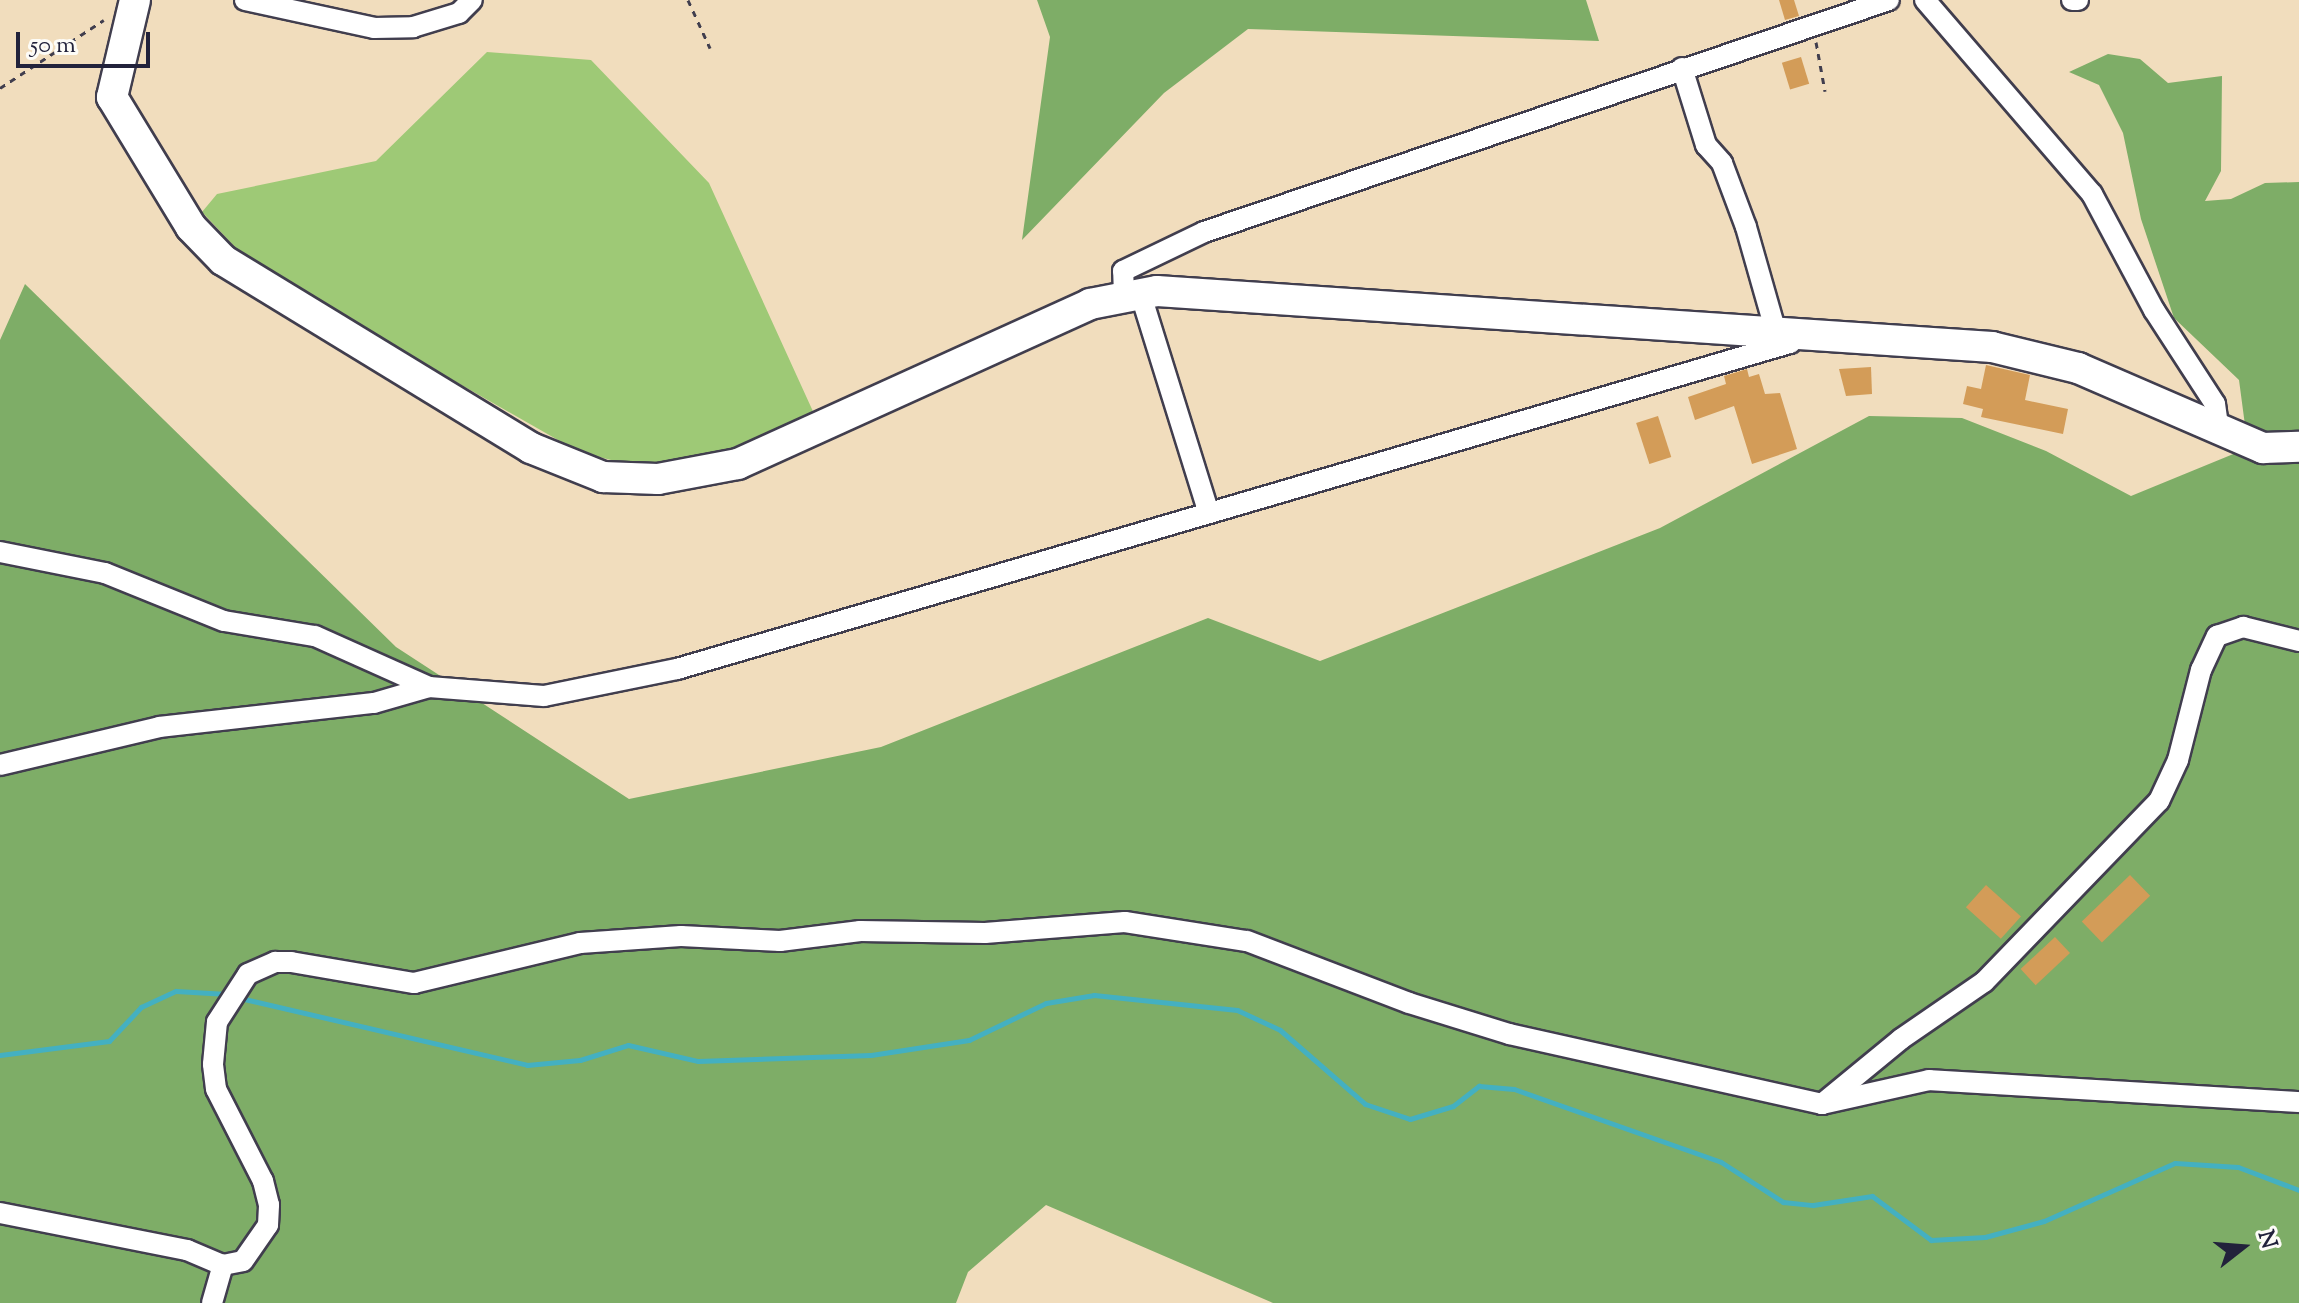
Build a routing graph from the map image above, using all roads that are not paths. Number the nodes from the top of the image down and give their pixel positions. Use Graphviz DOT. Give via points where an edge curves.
graph roads {
  1 [pos="135,0"];
  2 [pos="245,0"];
  3 [pos="472,0"];
  4 [pos="1889,0"];
  5 [pos="1925,0"];
  6 [pos="2072,0"];
  7 [pos="2078,0"];
  8 [pos="1682,68"];
  9 [pos="1132,293"];
  10 [pos="1787,333"];
  11 [pos="2218,425"];
  12 [pos="2299,447"];
  13 [pos="1208,510"];
  14 [pos="0,552"];
  15 [pos="2299,641"];
  16 [pos="429,687"];
  17 [pos="0,765"];
  18 [pos="2299,1102"];
  19 [pos="1822,1104"];
  20 [pos="0,1213"];
  21 [pos="223,1265"];
  22 [pos="212,1303"];
  1 -- 9 [label="street" via="112,97 191,227 274,295 531,448 603,477 658,479 751,459 1050,321"];
  2 -- 3 [label="street" via="374,28 413,27 459,13"];
  4 -- 8 [label="street"];
  5 -- 11 [label="street" via="2092,194 2154,310 2215,404"];
  6 -- 7 [label="street"];
  8 -- 9 [label="street" via="1204,232 1123,271"];
  8 -- 10 [label="street" via="1706,145 1722,163"];
  9 -- 10 [label="street"];
  9 -- 13 [label="street"];
  10 -- 11 [label="street" via="1937,341 2030,354"];
  10 -- 13 [label="street" via="1790,343"];
  11 -- 12 [label="street" via="2263,448"];
  13 -- 16 [label="street" via="677,669 544,696"];
  14 -- 16 [label="street" via="105,573 224,621 315,636"];
  15 -- 19 [label="street" via="2243,627 2217,636 2201,670 2175,769 2159,801 1984,982 1901,1039"];
  16 -- 17 [label="street" via="374,703 159,727"];
  18 -- 19 [label="street" via="1929,1080"];
  19 -- 21 [label="street" via="1509,1034 1409,1003 1247,941 1125,922 985,933 860,931 780,941 681,936 580,943 414,983 275,962 248,974 220,1016 213,1064 216,1089 263,1181 269,1205 268,1225 259,1243 243,1261"];
  20 -- 21 [label="street" via="187,1250"];
  21 -- 22 [label="street"];
}
